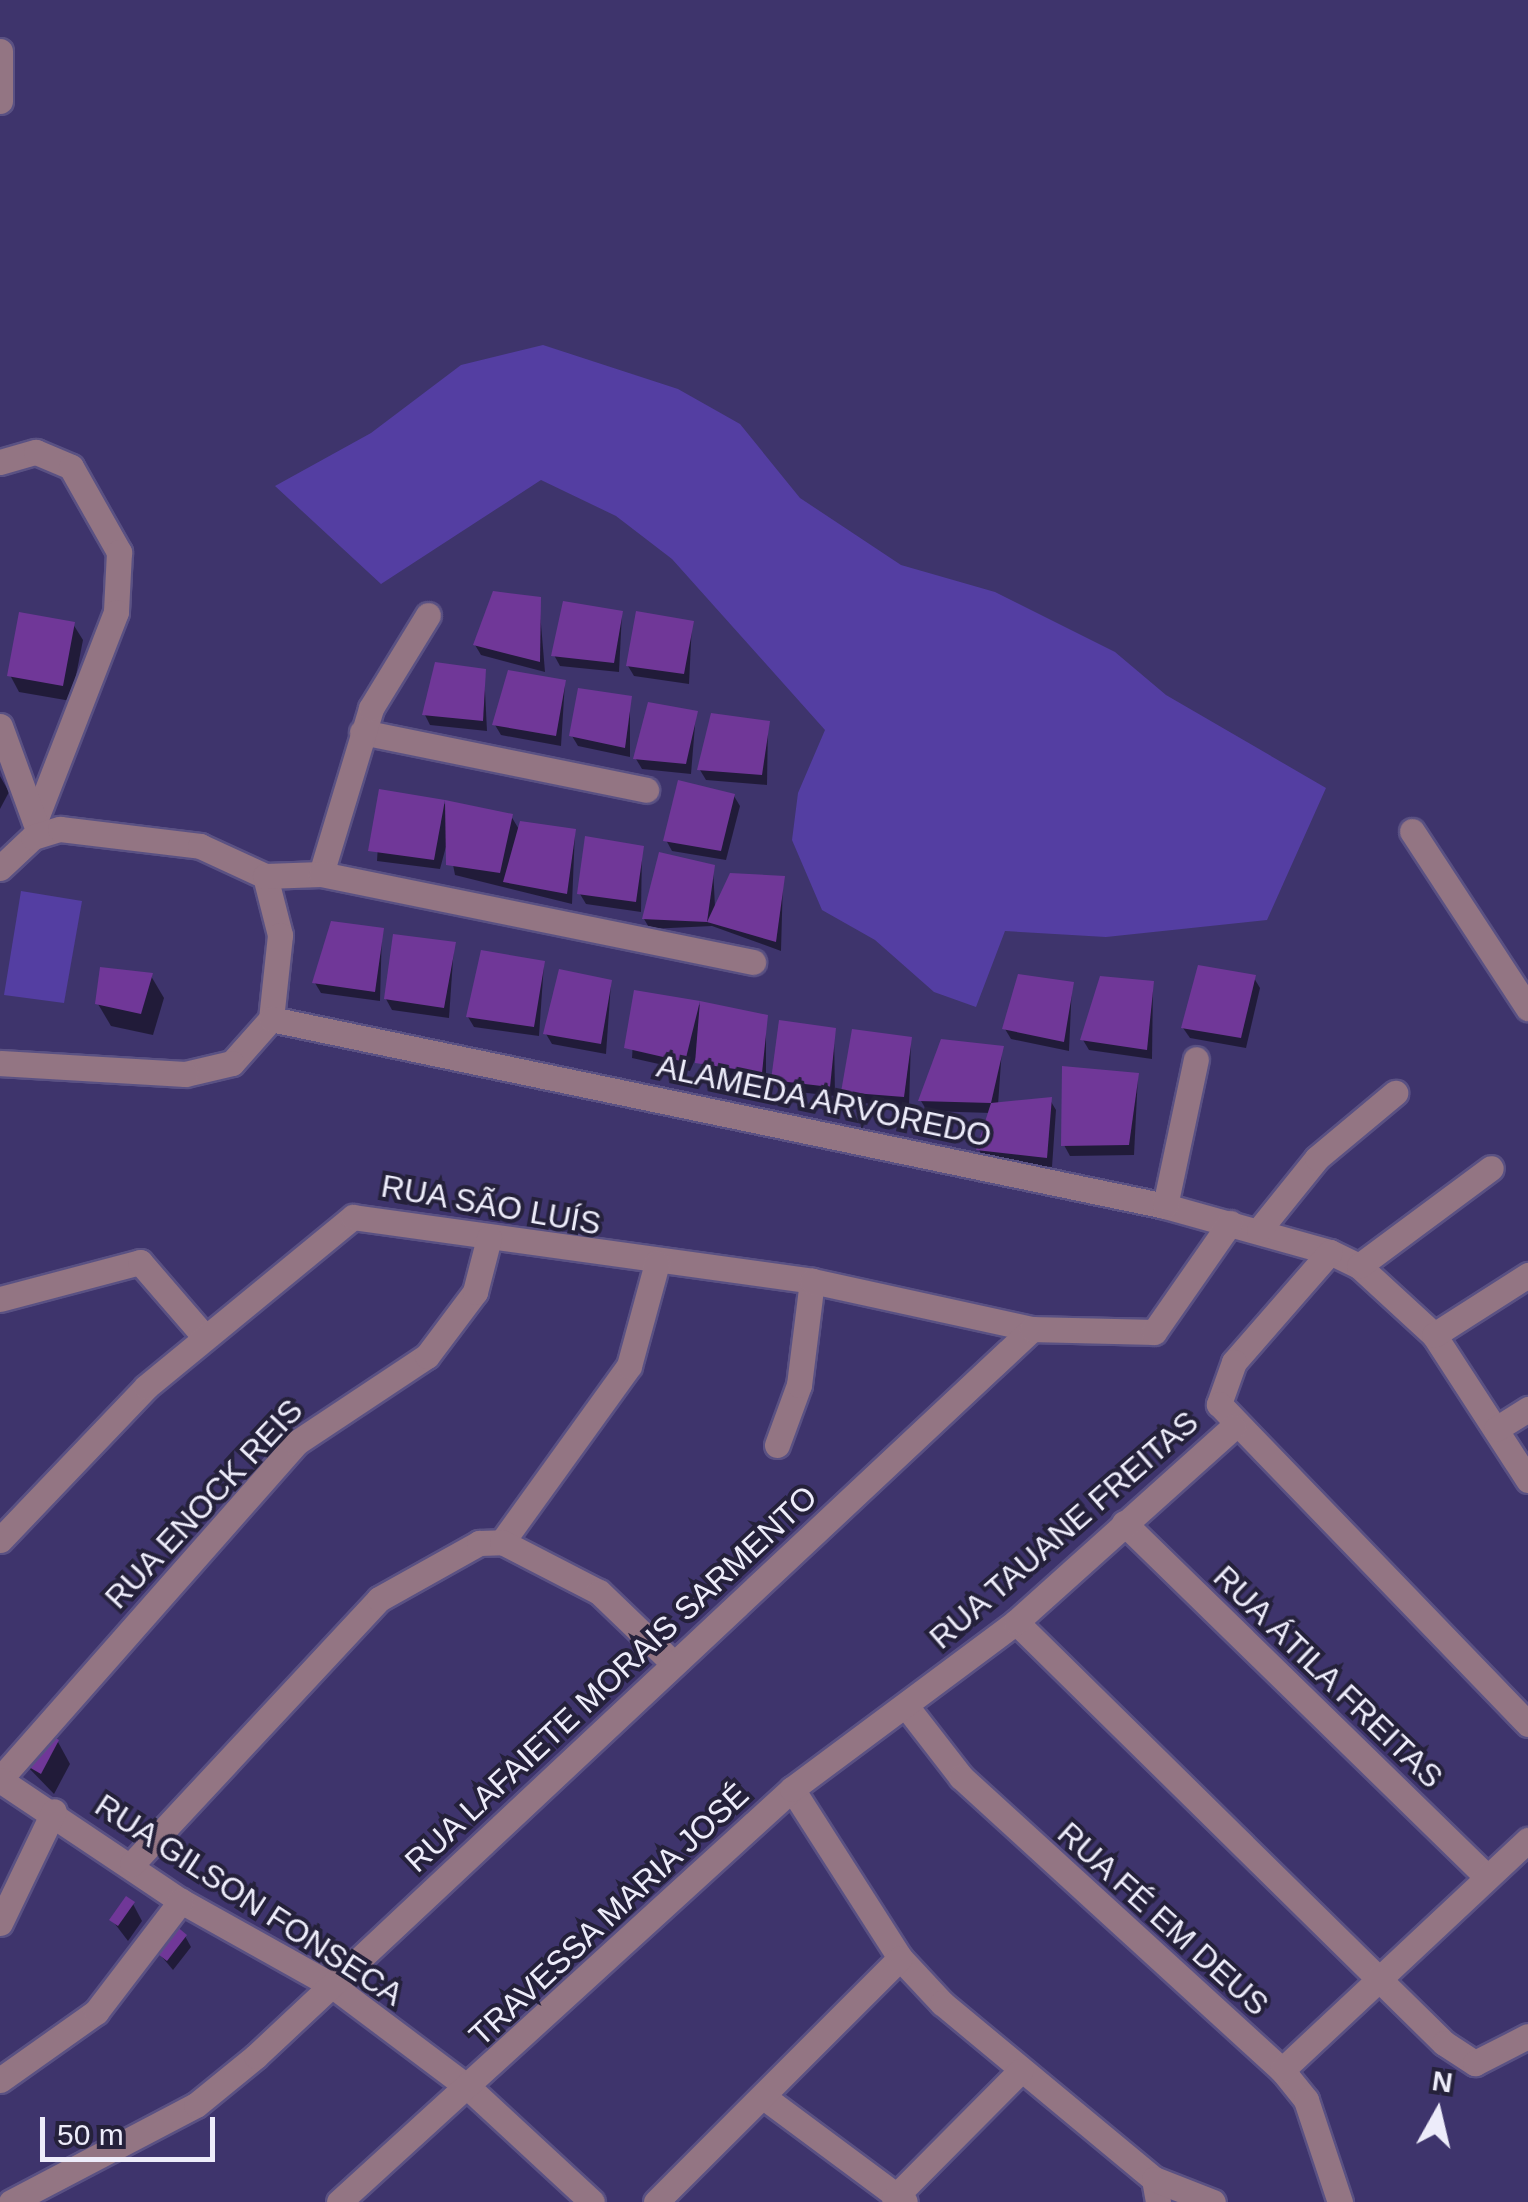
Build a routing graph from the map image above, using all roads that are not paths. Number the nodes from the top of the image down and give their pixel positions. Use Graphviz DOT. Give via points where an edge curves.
graph roads {
  1 [pos="0,51"];
  2 [pos="0,101"];
  3 [pos="0,462"];
  4 [pos="428,615"];
  5 [pos="0,726"];
  6 [pos="362,732"];
  7 [pos="646,790"];
  8 [pos="34,829"];
  9 [pos="1412,832"];
  10 [pos="0,868"];
  11 [pos="322,874"];
  12 [pos="265,876"];
  13 [pos="753,962"];
  14 [pos="1528,1008"];
  15 [pos="270,1019"];
  16 [pos="1196,1059"];
  17 [pos="3,1061"];
  18 [pos="1395,1093"];
  19 [pos="1491,1168"];
  20 [pos="1165,1206"];
  21 [pos="1230,1223"];
  22 [pos="1259,1230"];
  23 [pos="489,1238"];
  24 [pos="1330,1252"];
  25 [pos="658,1264"];
  26 [pos="1359,1266"];
  27 [pos="1528,1275"];
  28 [pos="812,1281"];
  29 [pos="0,1300"];
  30 [pos="1032,1329"];
  31 [pos="1434,1335"];
  32 [pos="204,1336"];
  33 [pos="1528,1409"];
  34 [pos="1234,1427"];
  35 [pos="1496,1429"];
  36 [pos="778,1445"];
  37 [pos="1528,1480"];
  38 [pos="1124,1523"];
  39 [pos="0,1540"];
  40 [pos="502,1542"];
  41 [pos="1016,1622"];
  42 [pos="673,1663"];
  43 [pos="906,1706"];
  44 [pos="1528,1724"];
  45 [pos="0,1779"];
  46 [pos="792,1790"];
  47 [pos="54,1812"];
  48 [pos="1528,1840"];
  49 [pos="132,1864"];
  50 [pos="1487,1877"];
  51 [pos="182,1901"];
  52 [pos="0,1922"];
  53 [pos="900,1958"];
  54 [pos="1378,1979"];
  55 [pos="333,1986"];
  56 [pos="1528,2036"];
  57 [pos="1282,2070"];
  58 [pos="1020,2071"];
  59 [pos="0,2080"];
  60 [pos="470,2089"];
  61 [pos="765,2098"];
  62 [pos="1156,2191"];
  63 [pos="900,2200"];
  64 [pos="11,2202"];
  65 [pos="339,2202"];
  66 [pos="592,2202"];
  67 [pos="656,2202"];
  68 [pos="1213,2202"];
  69 [pos="1340,2202"];
  1 -- 2 [label="street"];
  3 -- 8 [label="street" via="36,452 71,467 120,552 116,612"];
  4 -- 6 [label="street"];
  5 -- 8 [label="street"];
  6 -- 7 [label="street"];
  6 -- 11 [label="street"];
  8 -- 10 [label="street"];
  8 -- 12 [label="street" via="95,829 183,844 228,854"];
  9 -- 14 [label="street"];
  11 -- 12 [label="street"];
  11 -- 13 [label="street"];
  12 -- 15 [label="street" via="280,911"];
  15 -- 17 [label="street" via="248,1052 212,1071"];
  15 -- 20 [label="street, ALAMEDA ARVOREDO"];
  16 -- 20 [label="street"];
  18 -- 22 [label="street" via="1317,1158"];
  19 -- 26 [label="street"];
  20 -- 21 [label="street, ALAMEDA ARVOREDO"];
  21 -- 22 [label="street, ALAMEDA ARVOREDO"];
  21 -- 30 [label="street" via="1154,1332"];
  22 -- 24 [label="street, ALAMEDA ARVOREDO"];
  23 -- 25 [label="street, RUA SÃO LUÍS"];
  23 -- 32 [label="street, RUA SÃO LUÍS" via="353,1218"];
  23 -- 45 [label="street, RUA ENOCK REIS" via="475,1292 427,1356 296,1443"];
  24 -- 26 [label="street, ALAMEDA ARVOREDO"];
  24 -- 34 [label="street" via="1224,1379 1219,1404"];
  25 -- 28 [label="street, RUA SÃO LUÍS"];
  25 -- 40 [label="street" via="629,1366"];
  26 -- 31 [label="street, ALAMEDA ARVOREDO"];
  27 -- 31 [label="street"];
  28 -- 30 [label="street, RUA SÃO LUÍS"];
  28 -- 36 [label="street" via="799,1385"];
  29 -- 32 [label="street" via="140,1262"];
  30 -- 42 [label="street, RUA LAFAIETE MORAIS SARMENTO"];
  31 -- 35 [label="street, ALAMEDA ARVOREDO"];
  32 -- 39 [label="street, RUA SÃO LUÍS"];
  33 -- 35 [label="street"];
  34 -- 38 [label="street, RUA TAUANE FREITAS"];
  34 -- 44 [label="street"];
  35 -- 37 [label="street, ALAMEDA ARVOREDO"];
  38 -- 41 [label="street, RUA TAUANE FREITAS"];
  38 -- 50 [label="street, RUA ÁTILA FREITAS"];
  40 -- 42 [label="street" via="618,1605"];
  40 -- 49 [label="street" via="459,1553 379,1599"];
  41 -- 43 [label="street, RUA TAUANE FREITAS"];
  41 -- 54 [label="street"];
  42 -- 55 [label="street, RUA LAFAIETE MORAIS SARMENTO"];
  43 -- 46 [label="street, RUA TAUANE FREITAS"];
  43 -- 57 [label="street, RUA FÉ EM DEUS" via="1002,1818"];
  45 -- 47 [label="street, RUA GILSON FONSECA"];
  46 -- 53 [label="street"];
  46 -- 60 [label="street, TRAVESSA MARIA JOSÉ"];
  47 -- 49 [label="street, RUA GILSON FONSECA"];
  47 -- 52 [label="street"];
  48 -- 50 [label="street"];
  49 -- 51 [label="street, RUA GILSON FONSECA"];
  50 -- 54 [label="street"];
  51 -- 55 [label="street, RUA GILSON FONSECA"];
  51 -- 59 [label="street" via="96,2012"];
  53 -- 58 [label="street"];
  53 -- 61 [label="street"];
  54 -- 56 [label="street" via="1476,2063"];
  54 -- 57 [label="street"];
  55 -- 60 [label="street, RUA GILSON FONSECA"];
  55 -- 64 [label="street, RUA LAFAIETE MORAIS SARMENTO" via="196,2105"];
  57 -- 69 [label="street, RUA FÉ EM DEUS" via="1306,2100"];
  58 -- 62 [label="street"];
  58 -- 63 [label="street"];
  60 -- 65 [label="street, TRAVESSA MARIA JOSÉ"];
  60 -- 66 [label="street, RUA GILSON FONSECA"];
  61 -- 63 [label="street"];
  61 -- 67 [label="street"];
  62 -- 68 [label="street"];
}
